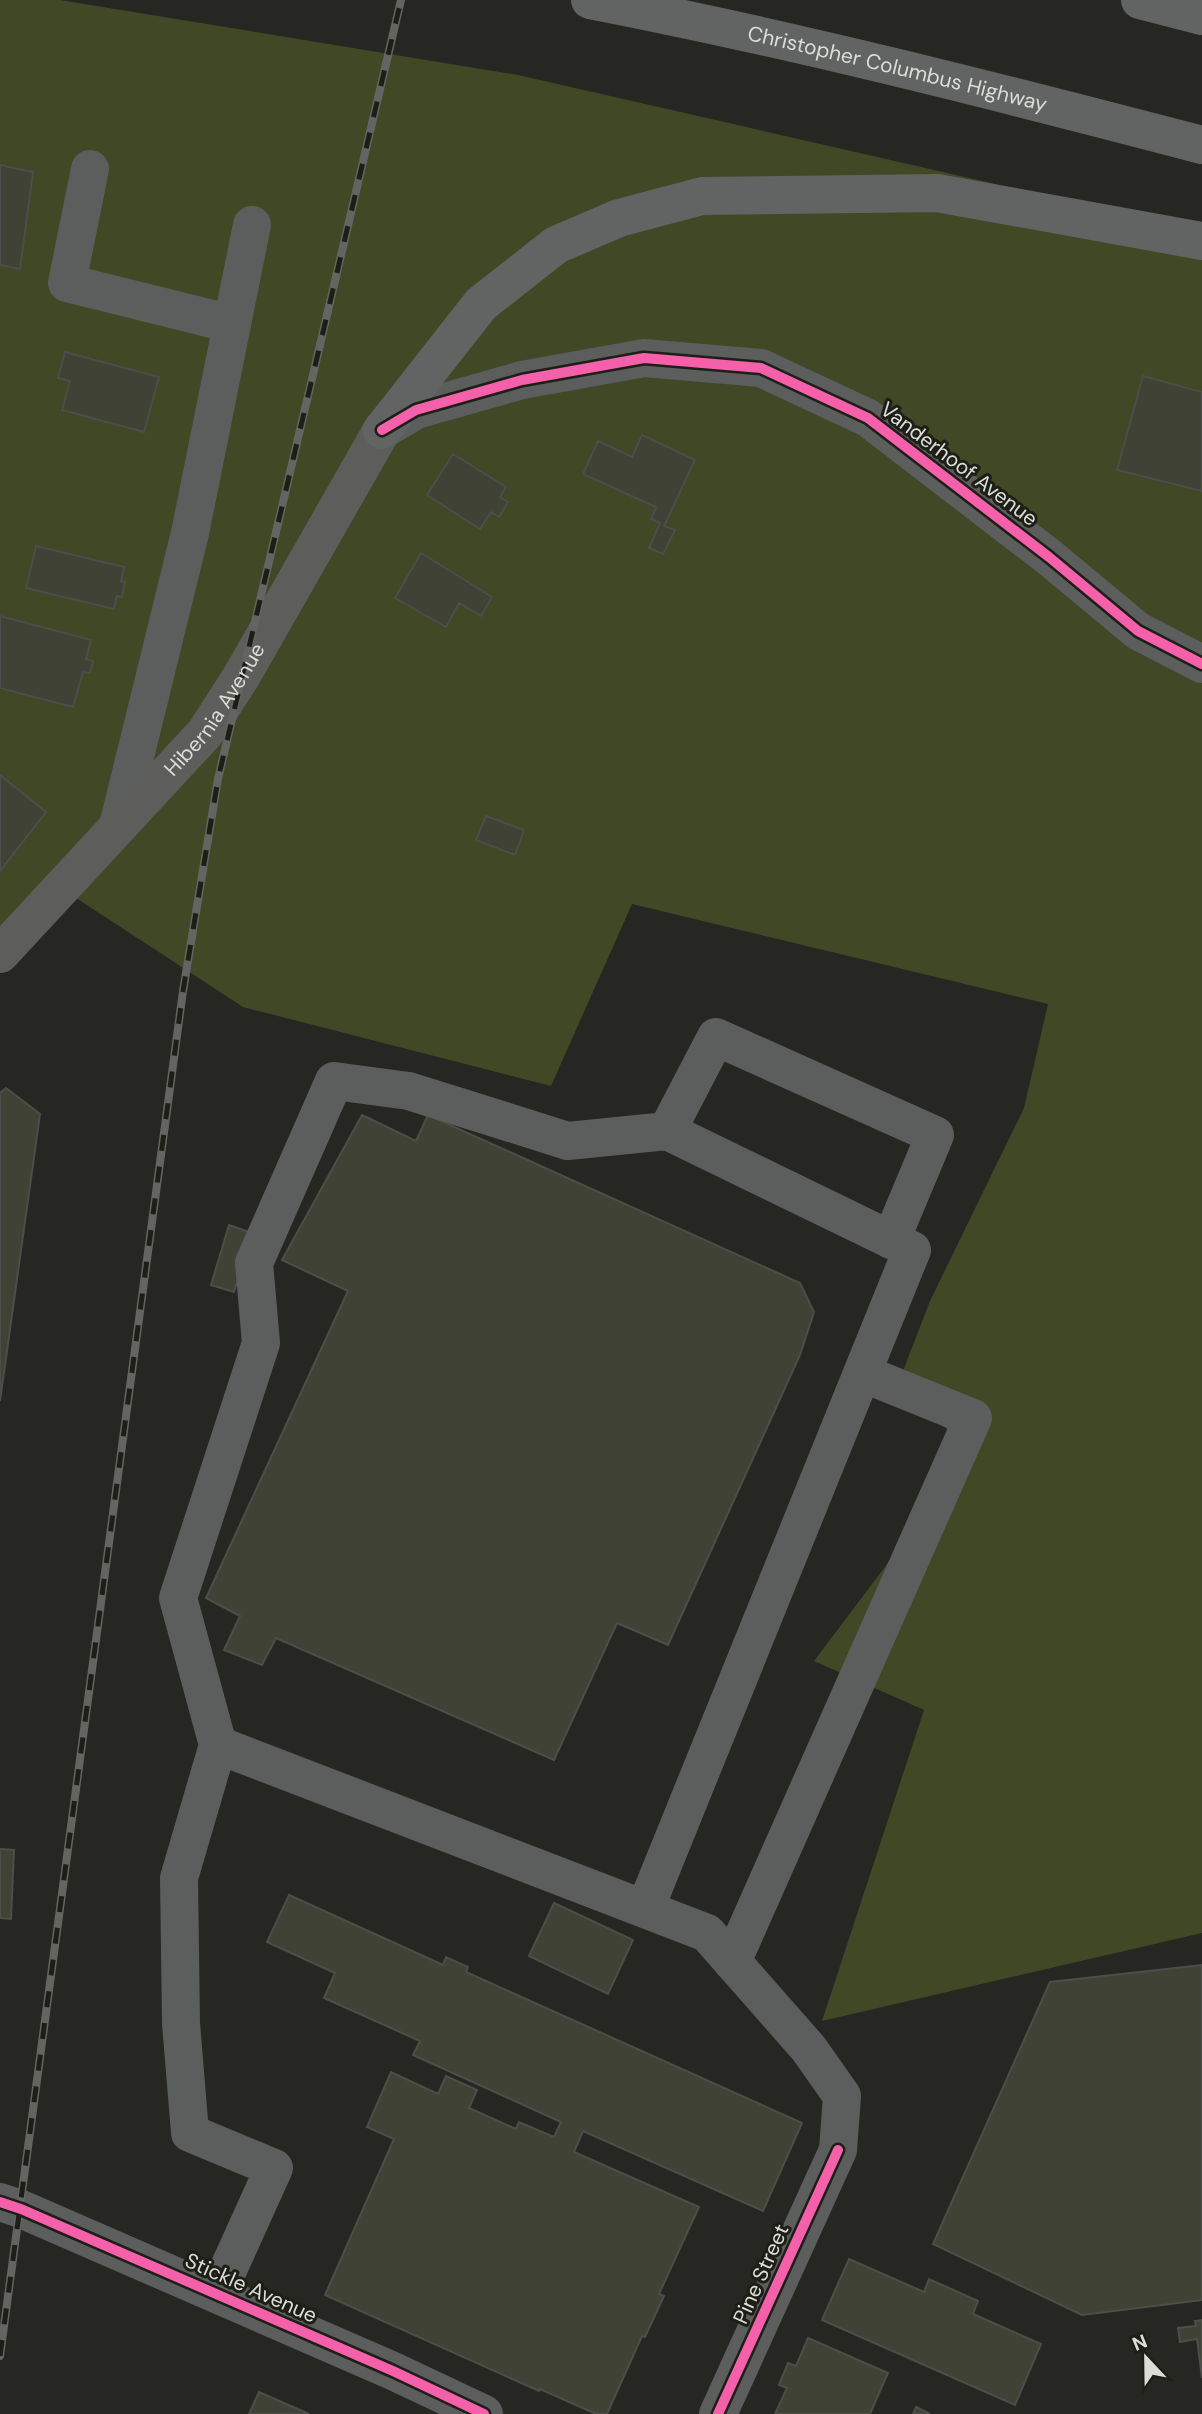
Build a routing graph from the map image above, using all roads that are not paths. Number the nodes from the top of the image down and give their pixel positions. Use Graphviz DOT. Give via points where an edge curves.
graph roads {
  1 [pos="590,0"];
  2 [pos="1140,0"];
  3 [pos="1202,16"];
  4 [pos="1202,145"];
  5 [pos="90,169"];
  6 [pos="252,225"];
  7 [pos="1202,241"];
  8 [pos="232,324"];
  9 [pos="382,430"];
  10 [pos="1202,664"];
  11 [pos="118,825"];
  12 [pos="0,954"];
  13 [pos="667,1131"];
  14 [pos="891,1240"];
  15 [pos="862,1373"];
  16 [pos="218,1745"];
  17 [pos="645,1909"];
  18 [pos="732,1962"];
  19 [pos="0,2202"];
  20 [pos="217,2294"];
  21 [pos="484,2414"];
  22 [pos="718,2414"];
  1 -- 4 [label="highway, Christopher Columbus Highway" via="986,89"];
  2 -- 3 [label="highway"];
  5 -- 8 [label="street" via="67,283"];
  6 -- 8 [label="street"];
  7 -- 9 [label="highway" via="937,193 702,196 619,218 556,245 481,304"];
  8 -- 11 [label="street" via="190,533"];
  9 -- 10 [label="street, Vanderhoof Avenue" via="416,410 522,380 644,358 761,368 868,418 1138,631"];
  9 -- 11 [label="main road, Hibernia Avenue" via="205,733"];
  11 -- 12 [label="main road, Hibernia Avenue"];
  13 -- 14 [label="street"];
  13 -- 14 [label="street" via="716,1037 935,1135"];
  13 -- 16 [label="street" via="568,1141 409,1091 334,1081 254,1263 261,1343 178,1598"];
  14 -- 15 [label="street" via="912,1250"];
  15 -- 17 [label="street"];
  15 -- 18 [label="street" via="973,1419"];
  16 -- 17 [label="street"];
  16 -- 20 [label="street" via="180,1878 181,2023 190,2133 274,2168"];
  17 -- 18 [label="street" via="708,1933"];
  18 -- 22 [label="street, Pine Street" via="809,2049 842,2096 838,2150"];
  19 -- 20 [label="street, Stickle Avenue"];
  20 -- 21 [label="street, Stickle Avenue"];
}
